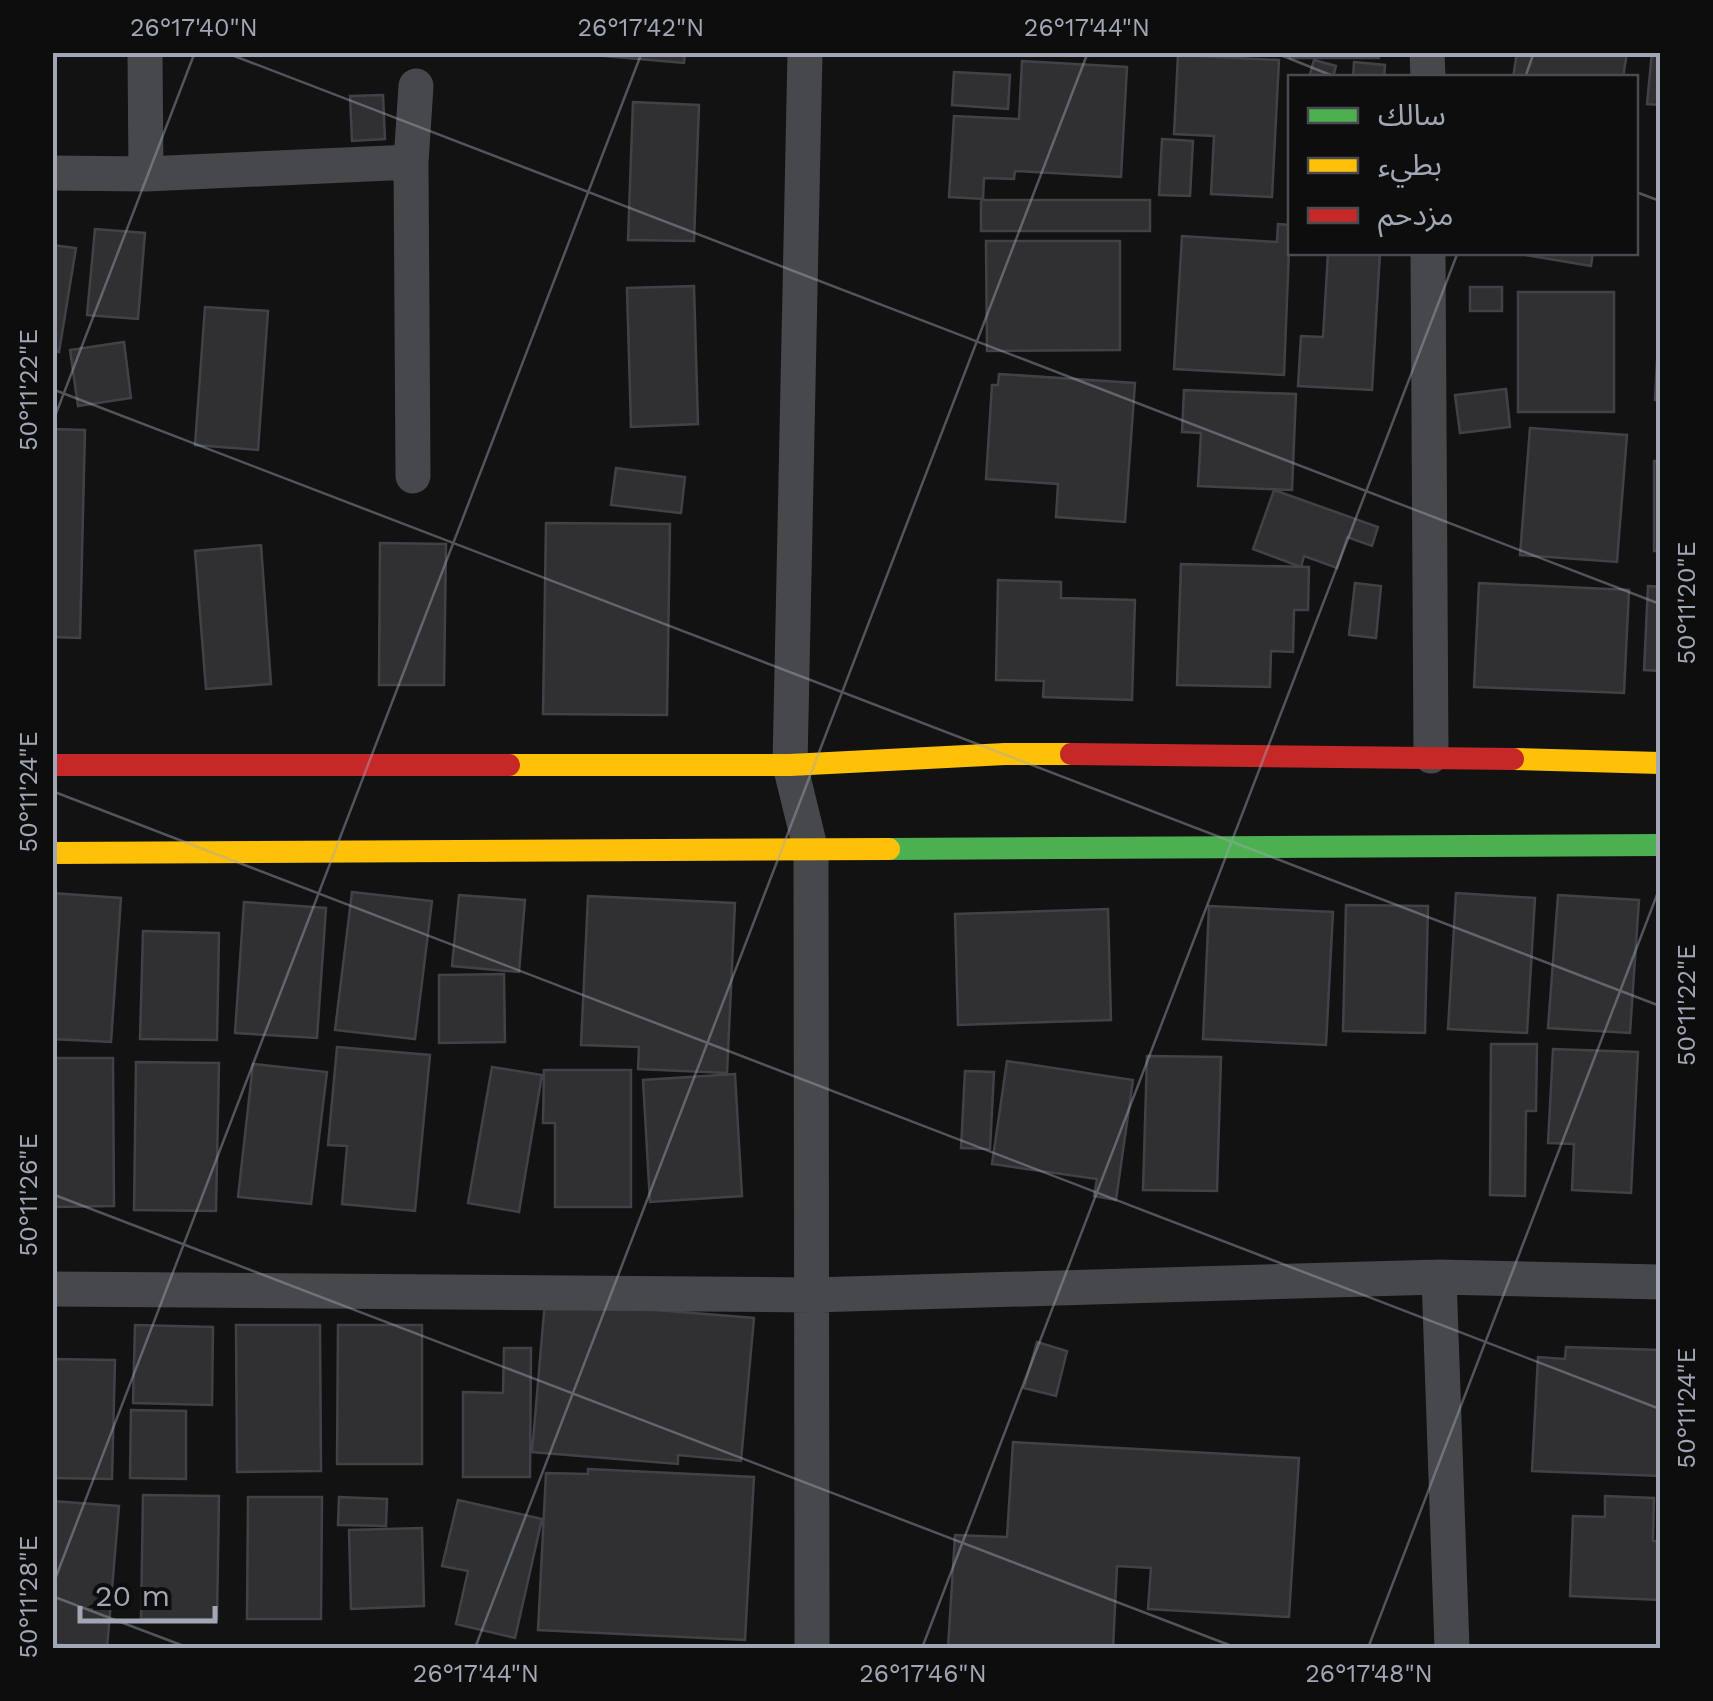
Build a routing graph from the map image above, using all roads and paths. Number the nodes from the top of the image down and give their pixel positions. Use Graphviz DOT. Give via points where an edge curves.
graph roads {
  1 [pos="145,52"];
  2 [pos="805,52"];
  3 [pos="416,86"];
  4 [pos="410,162"];
  5 [pos="52,173"];
  6 [pos="146,174"];
  7 [pos="1428,255"];
  8 [pos="413,476"];
  9 [pos="1431,756"];
  10 [pos="1660,762"];
  11 [pos="790,765"];
  12 [pos="52,766"];
  13 [pos="1660,844"];
  14 [pos="811,851"];
  15 [pos="52,853"];
  16 [pos="1439,1276"];
  17 [pos="1660,1282"];
  18 [pos="52,1289"];
  19 [pos="812,1295"];
  20 [pos="812,1648"];
  21 [pos="1452,1648"];
  1 -- 6 [label="street"];
  2 -- 11 [label="street"];
  3 -- 4 [label="street"];
  4 -- 6 [label="street"];
  4 -- 8 [label="street"];
  5 -- 6 [label="street"];
  7 -- 9 [label="street"];
  9 -- 10 [label="street"];
  9 -- 11 [label="street" via="1006,754"];
  11 -- 12 [label="street"];
  11 -- 14 [label="street"];
  13 -- 14 [label="street"];
  14 -- 15 [label="street"];
  14 -- 19 [label="street"];
  16 -- 17 [label="street"];
  16 -- 19 [label="street"];
  16 -- 21 [label="street"];
  18 -- 19 [label="street"];
  19 -- 20 [label="street"];
}
